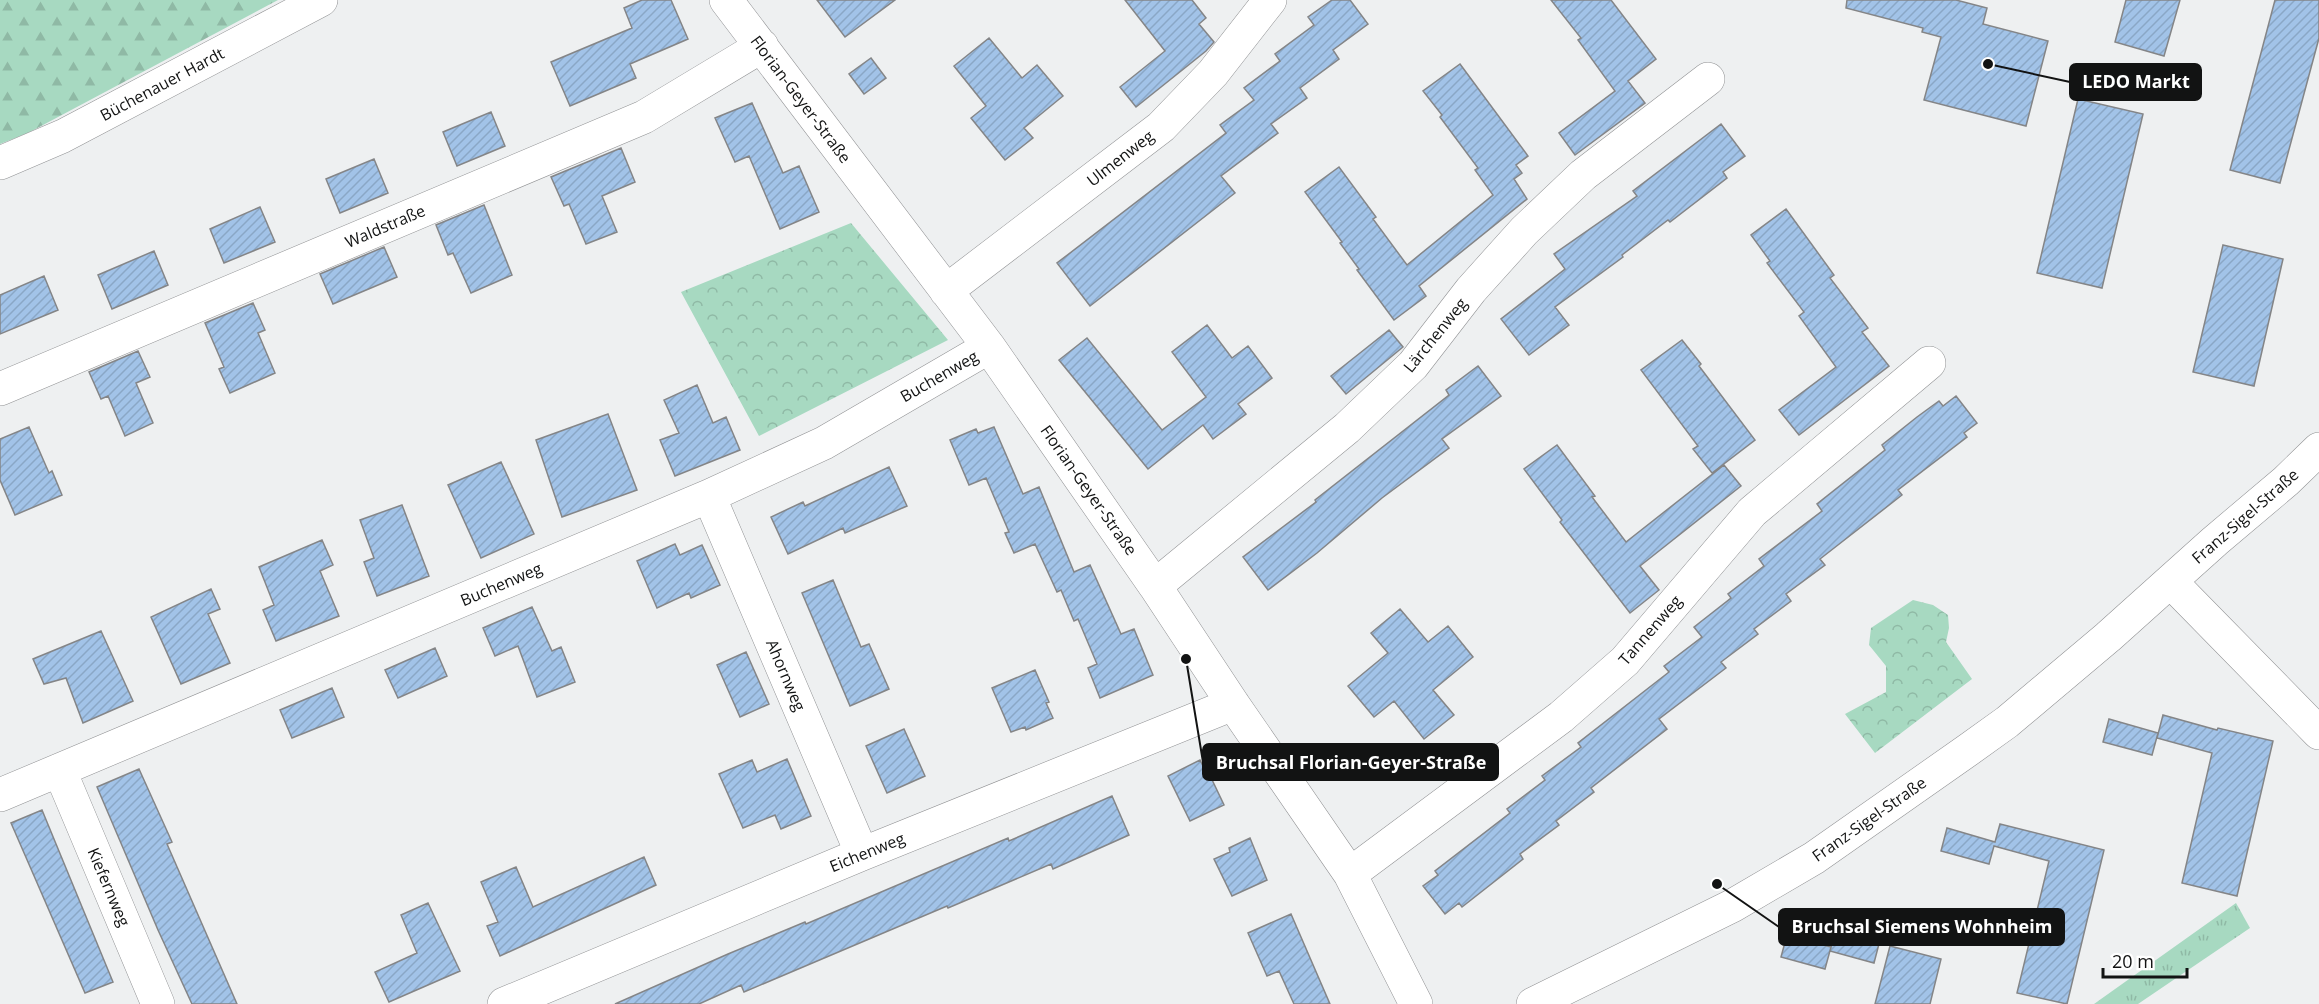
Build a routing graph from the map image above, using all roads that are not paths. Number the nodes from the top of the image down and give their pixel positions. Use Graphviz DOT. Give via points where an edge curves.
graph roads {
  1 [pos="321,0"];
  2 [pos="1270,0"];
  3 [pos="734,3"];
  4 [pos="762,46"];
  5 [pos="1708,79"];
  6 [pos="0,163"];
  7 [pos="946,291"];
  8 [pos="989,347"];
  9 [pos="1929,363"];
  10 [pos="0,389"];
  11 [pos="2319,449"];
  12 [pos="709,496"];
  13 [pos="2171,582"];
  14 [pos="1155,586"];
  15 [pos="1233,704"];
  16 [pos="2319,733"];
  17 [pos="60,771"];
  18 [pos="0,795"];
  19 [pos="862,854"];
  20 [pos="1350,874"];
  21 [pos="158,1004"];
  22 [pos="504,1004"];
  23 [pos="1416,1004"];
  24 [pos="1533,1004"];
  1 -- 6 [label="street, Büchenauer Hardt" via="63,136"];
  2 -- 7 [label="street, Ulmenweg" via="1213,73 1161,127"];
  3 -- 4 [label="street, Florian-Geyer-Straße"];
  4 -- 7 [label="street, Florian-Geyer-Straße"];
  4 -- 10 [label="street, Waldstraße" via="644,117"];
  5 -- 14 [label="street, Lärchenweg" via="1583,175 1524,231 1471,290 1413,365 1347,428"];
  7 -- 8 [label="street, Florian-Geyer-Straße"];
  8 -- 12 [label="street, Buchenweg" via="824,443"];
  8 -- 14 [label="street, Florian-Geyer-Straße"];
  9 -- 20 [label="street, Tannenweg" via="1752,512 1625,662 1561,717"];
  11 -- 13 [label="street, Franz-Sigel-Straße"];
  12 -- 17 [label="street, Buchenweg"];
  12 -- 19 [label="street, Ahornweg"];
  13 -- 16 [label="street"];
  13 -- 24 [label="street, Franz-Sigel-Straße" via="2007,722 1814,858 1732,906"];
  14 -- 15 [label="street, Florian-Geyer-Straße"];
  15 -- 19 [label="street, Eichenweg"];
  15 -- 20 [label="street, Florian-Geyer-Straße"];
  17 -- 18 [label="street, Buchenweg"];
  17 -- 21 [label="street, Kiefernweg"];
  19 -- 22 [label="street, Eichenweg"];
  20 -- 23 [label="street, Florian-Geyer-Straße"];
}
